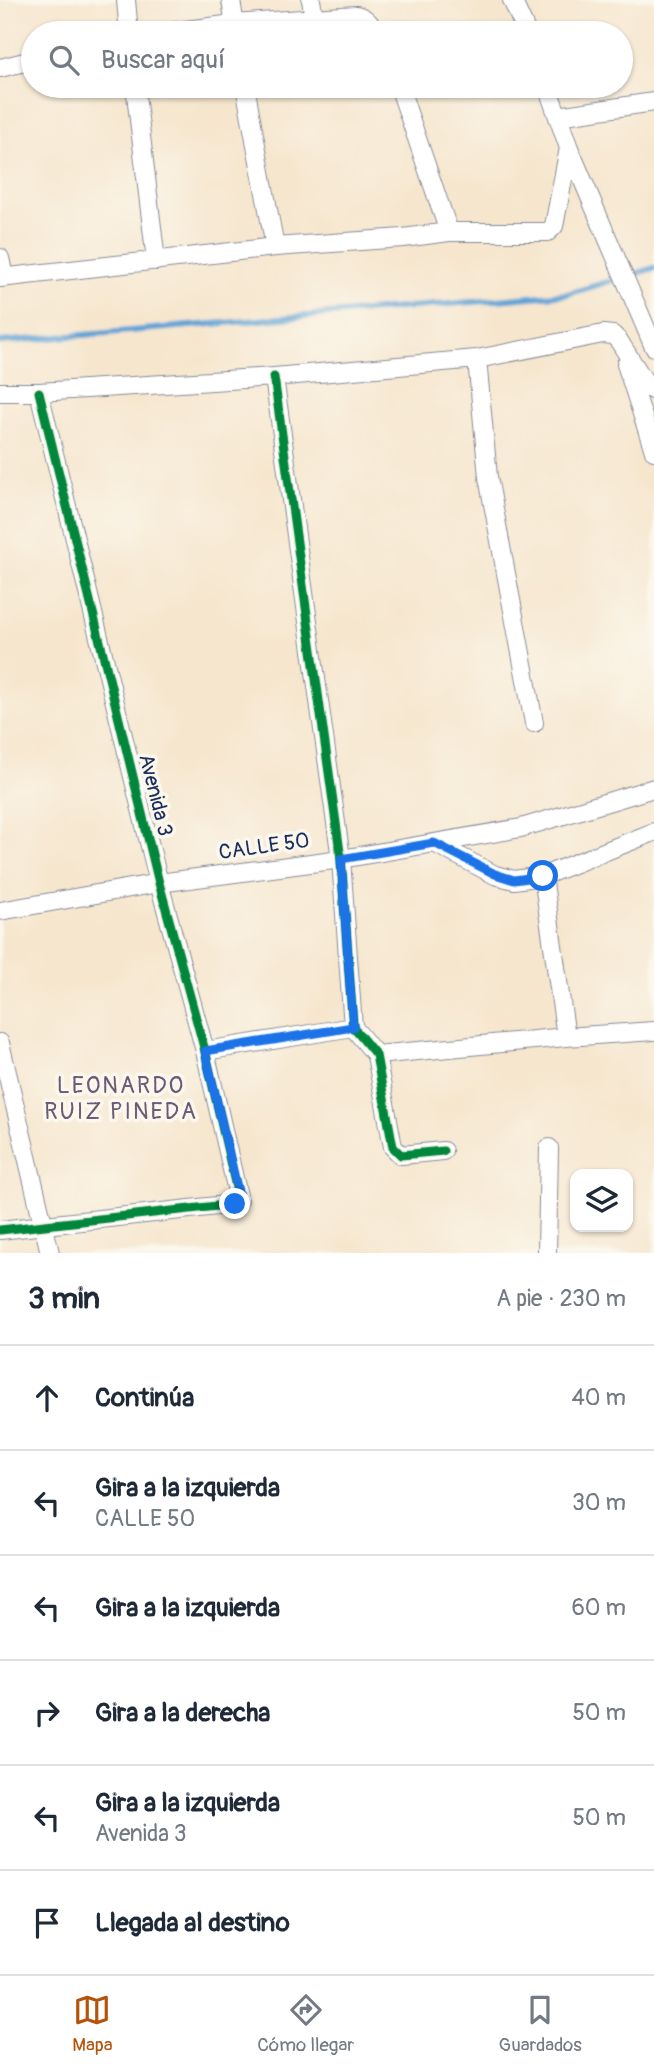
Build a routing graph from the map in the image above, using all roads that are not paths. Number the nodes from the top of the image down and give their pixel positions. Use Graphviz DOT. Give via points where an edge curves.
graph roads {
  1 [pos="126,0"];
  2 [pos="231,0"];
  3 [pos="512,0"];
  4 [pos="312,9"];
  5 [pos="128,21"];
  6 [pos="234,21"];
  7 [pos="266,21"];
  8 [pos="368,21"];
  9 [pos="522,21"];
  10 [pos="21,63"];
  11 [pos="0,68"];
  12 [pos="136,98"];
  13 [pos="247,98"];
  14 [pos="403,98"];
  15 [pos="551,98"];
  16 [pos="654,102"];
  17 [pos="558,116"];
  18 [pos="569,148"];
  19 [pos="449,232"];
  20 [pos="275,247"];
  21 [pos="0,258"];
  22 [pos="156,261"];
  23 [pos="2,278"];
  24 [pos="619,341"];
  25 [pos="654,347"];
  26 [pos="477,359"];
  27 [pos="274,377"];
  28 [pos="654,391"];
  29 [pos="0,392"];
  30 [pos="39,392"];
  31 [pos="654,451"];
  32 [pos="534,723"];
  33 [pos="654,788"];
  34 [pos="654,832"];
  35 [pos="434,843"];
  36 [pos="341,859"];
  37 [pos="543,876"];
  38 [pos="159,883"];
  39 [pos="0,911"];
  40 [pos="353,1027"];
  41 [pos="654,1031"];
  42 [pos="566,1037"];
  43 [pos="0,1043"];
  44 [pos="205,1051"];
  45 [pos="376,1055"];
  46 [pos="549,1149"];
  47 [pos="443,1151"];
  48 [pos="44,1224"];
  49 [pos="0,1230"];
  50 [pos="50,1253"];
  51 [pos="547,1253"];
  1 -- 5 [label="street"];
  2 -- 6 [label="street"];
  3 -- 9 [label="street"];
  4 -- 7 [label="street"];
  4 -- 8 [label="street"];
  10 -- 11 [label="street"];
  12 -- 22 [label="street"];
  13 -- 20 [label="street"];
  14 -- 19 [label="street"];
  15 -- 17 [label="street"];
  16 -- 17 [label="street"];
  17 -- 18 [label="street"];
  18 -- 19 [label="street" via="548,232"];
  18 -- 25 [label="street"];
  19 -- 20 [label="street"];
  20 -- 22 [label="street"];
  21 -- 23 [label="street"];
  22 -- 23 [label="street"];
  24 -- 26 [label="street" via="603,334"];
  24 -- 28 [label="street"];
  24 -- 31 [label="street"];
  26 -- 27 [label="street"];
  26 -- 32 [label="street" via="488,477"];
  27 -- 30 [label="street"];
  27 -- 36 [label="street"];
  29 -- 30 [label="street"];
  30 -- 38 [label="street, Avenida 3"];
  33 -- 35 [label="street, CALLE 50" via="521,828"];
  34 -- 37 [label="street"];
  35 -- 36 [label="street, CALLE 50"];
  35 -- 37 [label="street" via="514,880"];
  36 -- 38 [label="street, CALLE 50"];
  36 -- 40 [label="street"];
  37 -- 42 [label="street"];
  38 -- 39 [label="street, CALLE 50"];
  38 -- 44 [label="street, Avenida 3"];
  40 -- 44 [label="street"];
  40 -- 45 [label="street"];
  41 -- 42 [label="street"];
  42 -- 45 [label="street"];
  43 -- 48 [label="street"];
  44 -- 48 [label="street, Avenida 3" via="239,1200"];
  45 -- 47 [label="street" via="396,1152 401,1156"];
  46 -- 51 [label="street"];
  48 -- 49 [label="street"];
  48 -- 50 [label="street"];
}
